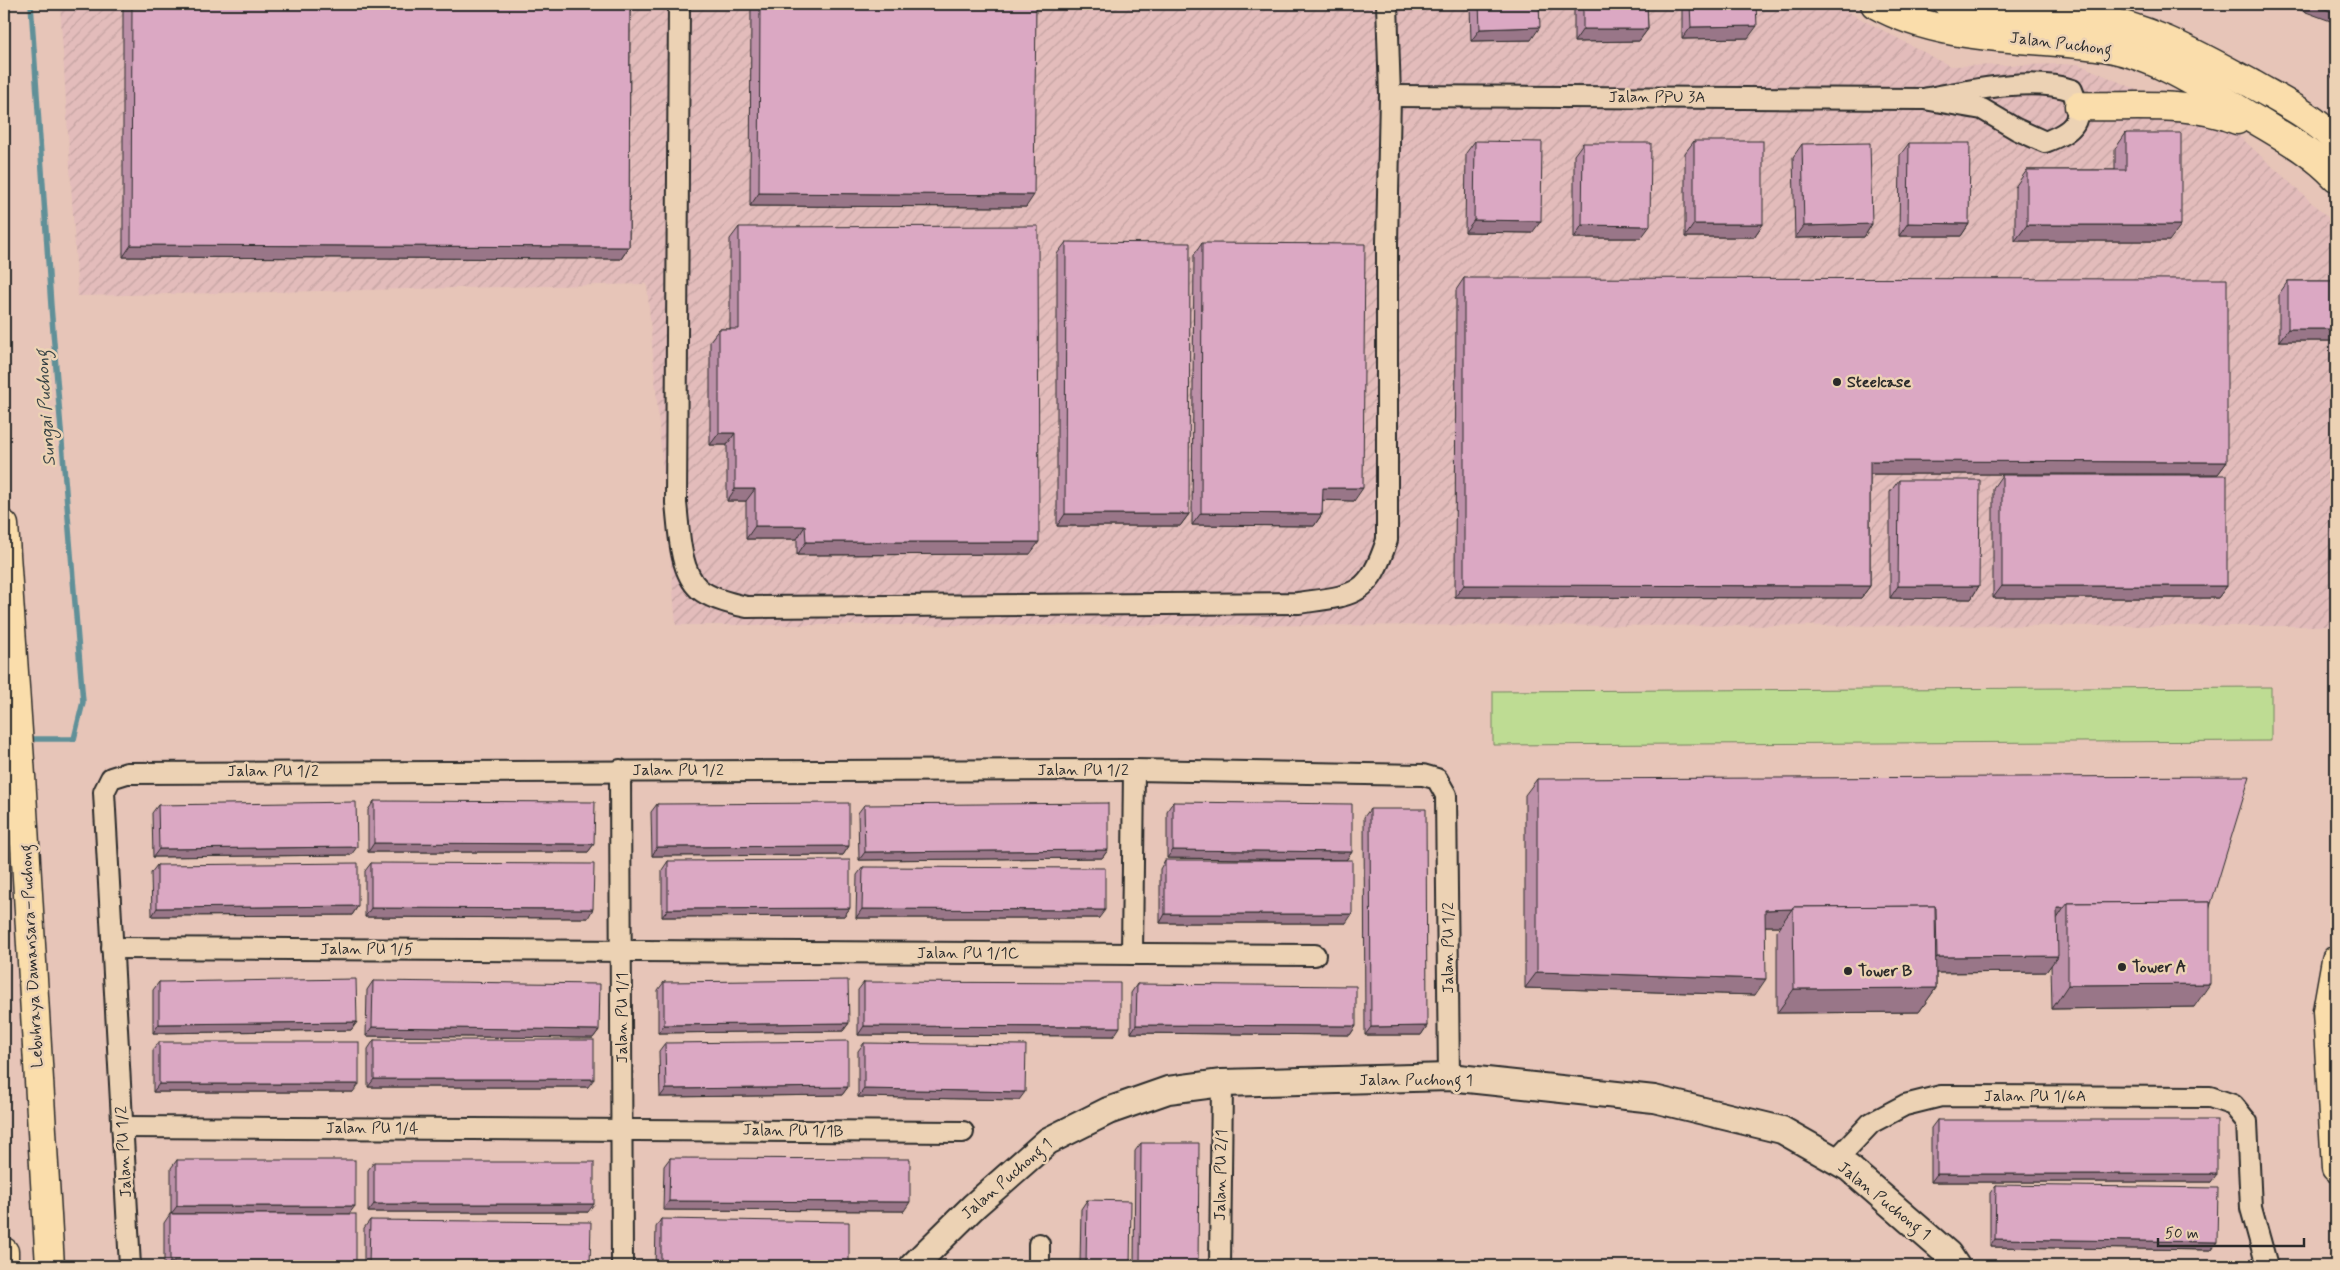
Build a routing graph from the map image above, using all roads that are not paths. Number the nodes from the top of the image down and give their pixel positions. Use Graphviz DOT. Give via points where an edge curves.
graph roads {
  1 [pos="679,4"];
  2 [pos="1387,4"];
  3 [pos="1875,4"];
  4 [pos="1948,4"];
  5 [pos="1390,96"];
  6 [pos="1924,99"];
  7 [pos="2078,106"];
  8 [pos="2336,141"];
  9 [pos="2296,144"];
  10 [pos="2336,177"];
  11 [pos="4,525"];
  12 [pos="620,770"];
  13 [pos="1134,770"];
  14 [pos="112,948"];
  15 [pos="621,951"];
  16 [pos="1132,954"];
  17 [pos="1315,955"];
  18 [pos="2336,960"];
  19 [pos="1449,1077"];
  20 [pos="1222,1083"];
  21 [pos="122,1127"];
  22 [pos="622,1129"];
  23 [pos="963,1132"];
  24 [pos="1835,1161"];
  25 [pos="2336,1168"];
  26 [pos="1039,1244"];
  27 [pos="4,1252"];
  28 [pos="4,1266"];
  29 [pos="50,1266"];
  30 [pos="130,1266"];
  31 [pos="622,1266"];
  32 [pos="913,1266"];
  33 [pos="1039,1266"];
  34 [pos="1220,1266"];
  35 [pos="1956,1266"];
  36 [pos="2267,1266"];
  1 -- 5 [label="street" via="676,503 680,544 687,568 699,589 747,607 1298,603 1341,597 1362,588 1378,567 1387,540"];
  2 -- 5 [label="street"];
  3 -- 9 [label="main road, Jalan Puchong" via="1924,25 1969,34 2098,46 2146,59 2192,81"];
  4 -- 8 [label="main road, Jalan Puchong" via="1969,9 2095,18 2141,29 2184,47 2297,109"];
  5 -- 6 [label="street, Jalan PPU 3A"];
  6 -- 7 [label="street, Jalan PPU 3A" via="1975,89 2058,85 2072,90"];
  6 -- 7 [label="street, Jalan PPU 3A" via="1982,109 2045,142 2064,135 2076,122"];
  7 -- 9 [label="main road" via="2193,107 2218,112"];
  9 -- 10 [label="main road, Jalan Puchong"];
  11 -- 29 [label="main road, Lebuhraya Damansara–Puchong"];
  12 -- 13 [label="street, Jalan PU 1/2"];
  12 -- 14 [label="street, Jalan PU 1/2" via="127,773 111,778 104,792"];
  12 -- 15 [label="street, Jalan PU 1/1"];
  13 -- 16 [label="street"];
  13 -- 19 [label="street, Jalan PU 1/2" via="1423,776 1437,779 1446,795"];
  14 -- 15 [label="street, Jalan PU 1/5"];
  14 -- 21 [label="street, Jalan PU 1/2"];
  15 -- 16 [label="street, Jalan PU 1/1C"];
  15 -- 22 [label="street, Jalan PU 1/1"];
  16 -- 17 [label="street, Jalan PU 1/1C"];
  18 -- 25 [label="main road" via="2327,1011"];
  19 -- 20 [label="street, Jalan Puchong 1"];
  19 -- 24 [label="street, Jalan Puchong 1" via="1654,1099 1782,1130"];
  20 -- 32 [label="street, Jalan Puchong 1" via="1168,1090 1108,1111 1048,1142 974,1206"];
  20 -- 34 [label="street, Jalan PU 2/1"];
  21 -- 22 [label="street, Jalan PU 1/4"];
  21 -- 30 [label="street, Jalan PU 1/2"];
  22 -- 23 [label="street, Jalan PU 1/1B"];
  22 -- 31 [label="street, Jalan PU 1/1"];
  24 -- 35 [label="street, Jalan Puchong 1" via="1849,1168 1948,1254"];
  24 -- 36 [label="street, Jalan PU 1/6A" via="1871,1123 1905,1105 1941,1096 2210,1097 2233,1105 2246,1122 2251,1208"];
  26 -- 33 [label="street"];
  27 -- 28 [label="main road"];
}
